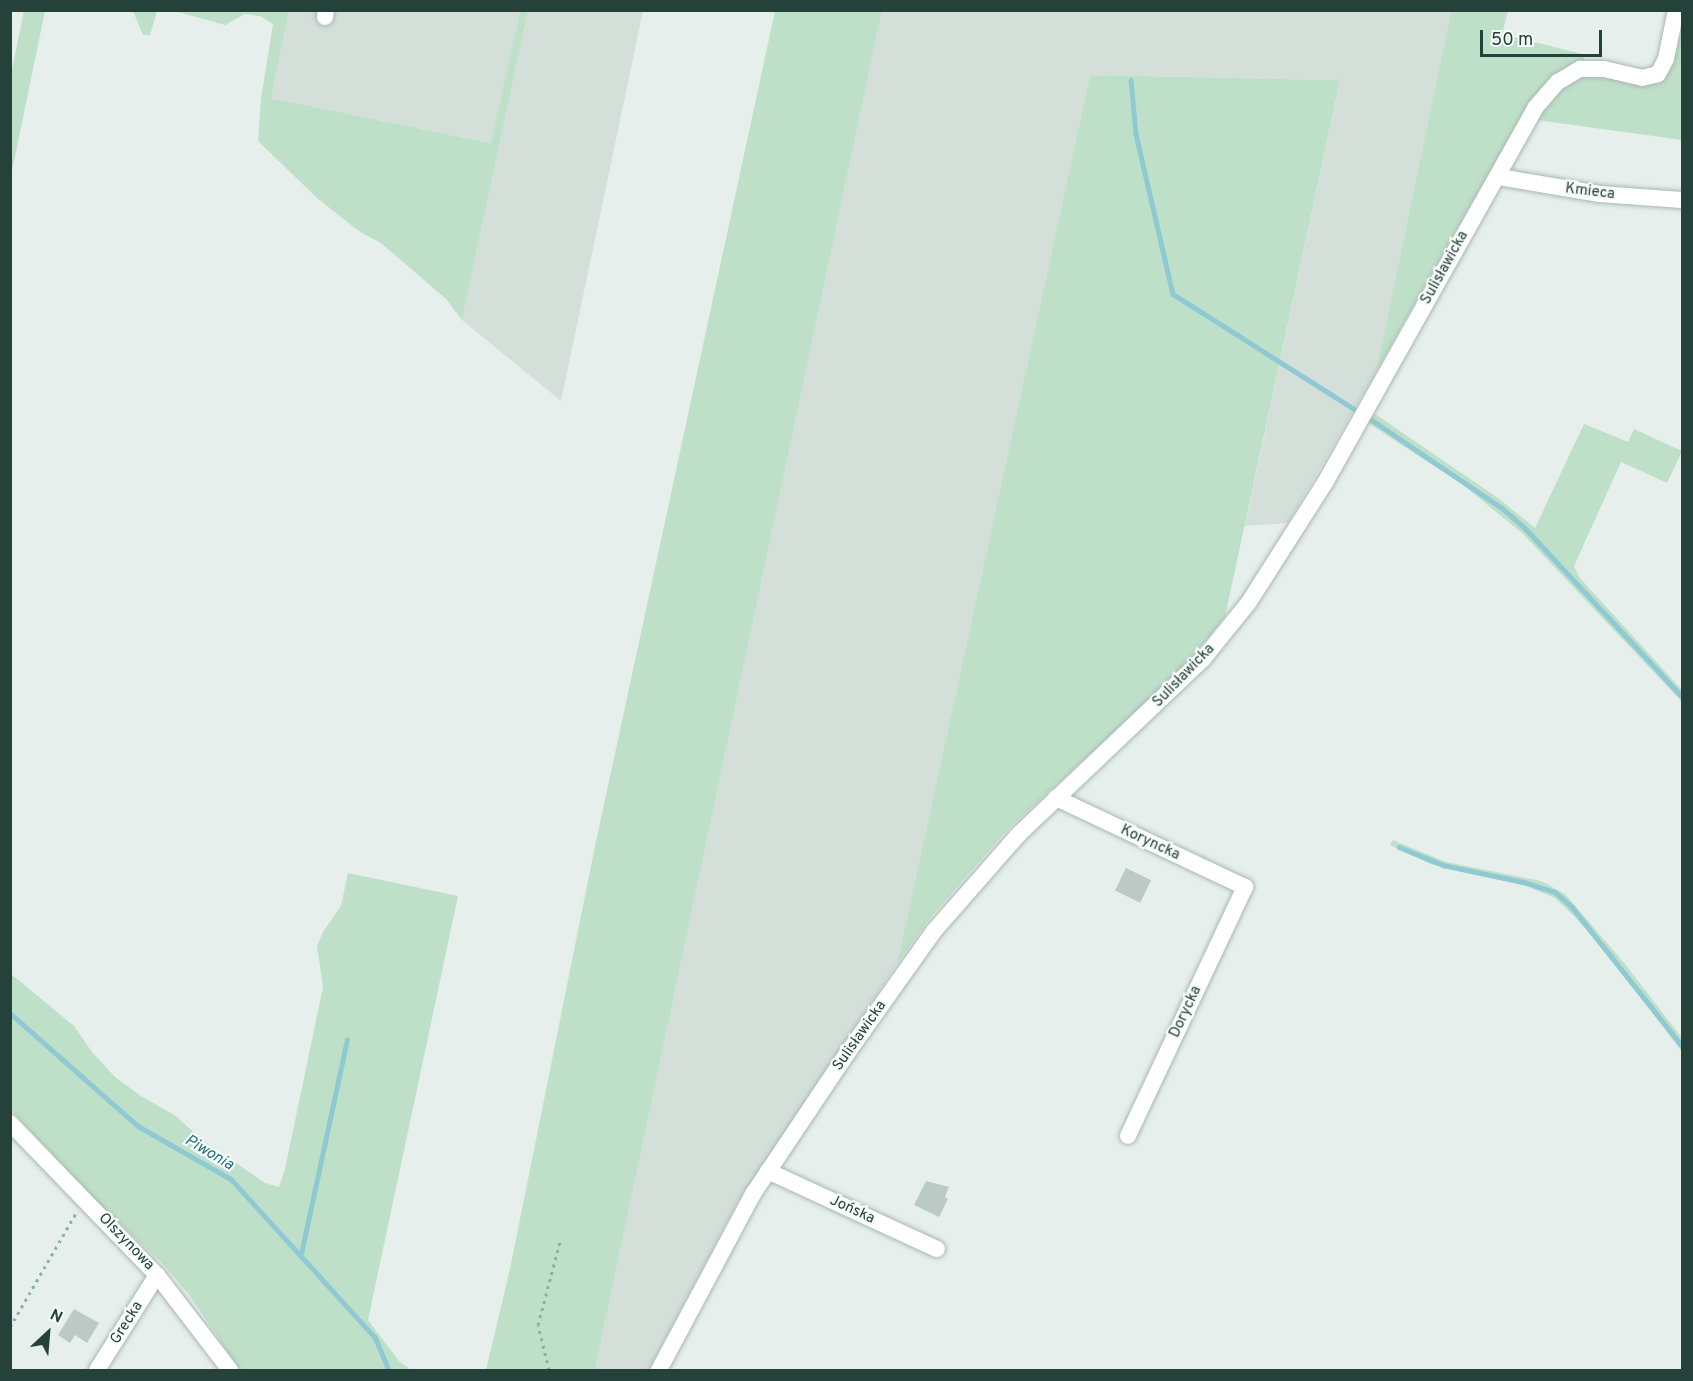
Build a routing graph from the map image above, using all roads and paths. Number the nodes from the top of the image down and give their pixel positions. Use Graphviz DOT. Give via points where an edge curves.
graph roads {
  1 [pos="1676,10"];
  2 [pos="1499,177"];
  3 [pos="1683,200"];
  4 [pos="1056,798"];
  5 [pos="1245,887"];
  6 [pos="10,1123"];
  7 [pos="1128,1136"];
  8 [pos="768,1171"];
  9 [pos="83,1198"];
  10 [pos="560,1242"];
  11 [pos="937,1250"];
  12 [pos="157,1275"];
  13 [pos="10,1327"];
  14 [pos="97,1371"];
  15 [pos="230,1371"];
  16 [pos="549,1371"];
  17 [pos="659,1371"];
  1 -- 2 [label="street, Sulisławicka" via="1666,59 1658,74 1642,78 1592,68 1570,74 1546,93 1535,108"];
  2 -- 3 [label="street, Kmieca" via="1600,194"];
  2 -- 4 [label="street, Sulisławicka" via="1326,481 1249,602 1203,659"];
  4 -- 5 [label="street, Koryncka"];
  4 -- 8 [label="street, Sulisławicka" via="986,868 934,931"];
  5 -- 7 [label="street, Dorycka"];
  6 -- 9 [label="street, Olszynowa"];
  8 -- 11 [label="street, Jońska"];
  8 -- 17 [label="street, Sulisławicka"];
  9 -- 12 [label="street, Olszynowa"];
  9 -- 13 [label="path"];
  10 -- 16 [label="path" via="538,1325"];
  12 -- 14 [label="street, Grecka"];
  12 -- 15 [label="street, Olszynowa"];
}
